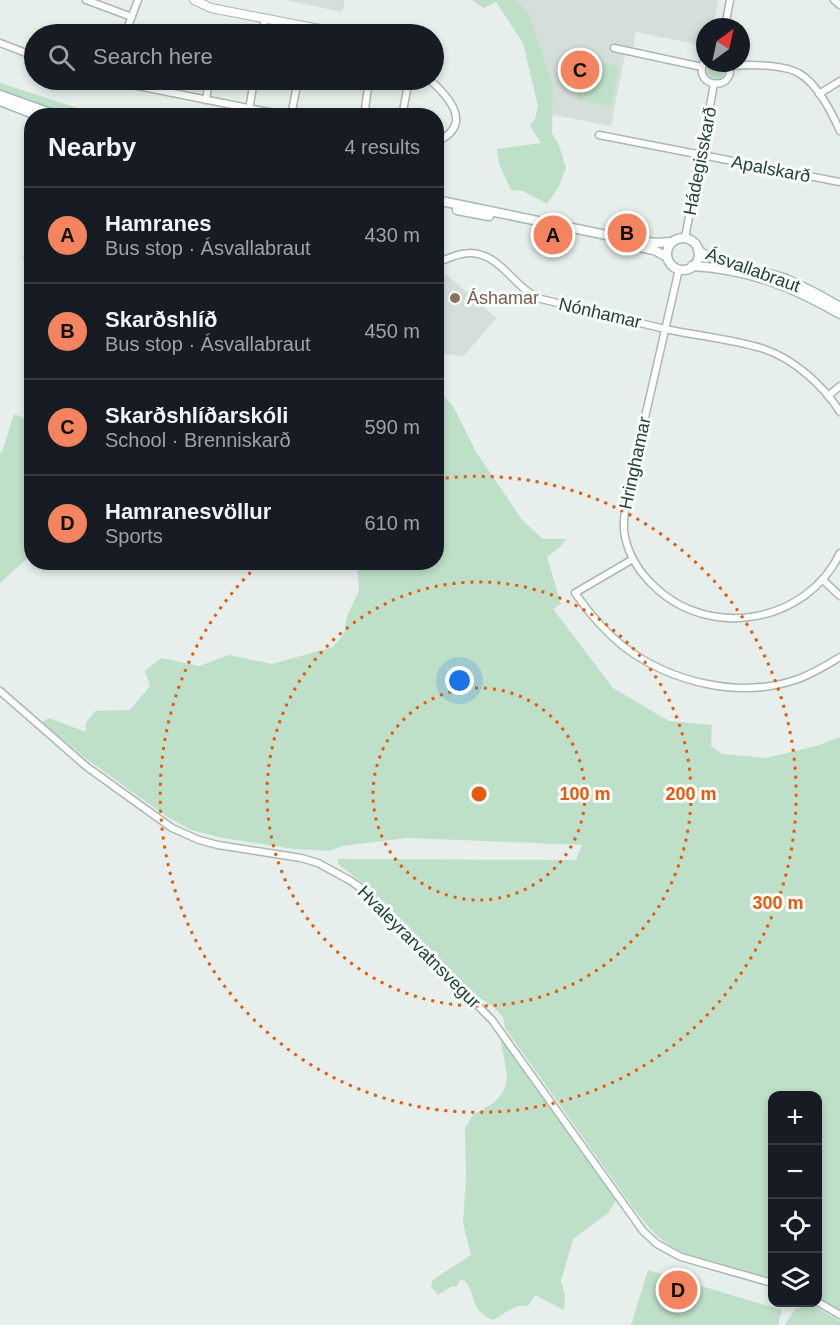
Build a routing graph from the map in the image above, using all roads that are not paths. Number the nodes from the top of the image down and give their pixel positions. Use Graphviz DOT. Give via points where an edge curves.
graph roads {
  1 [pos="86,0"];
  2 [pos="138,0"];
  3 [pos="194,0"];
  4 [pos="730,0"];
  5 [pos="834,0"];
  6 [pos="840,5"];
  7 [pos="132,16"];
  8 [pos="727,18"];
  9 [pos="264,19"];
  10 [pos="129,24"];
  11 [pos="263,24"];
  12 [pos="291,24"];
  13 [pos="0,43"];
  14 [pos="614,48"];
  15 [pos="24,52"];
  16 [pos="750,64"];
  17 [pos="696,66"];
  18 [pos="703,72"];
  19 [pos="730,72"];
  20 [pos="840,81"];
  21 [pos="714,84"];
  22 [pos="157,90"];
  23 [pos="208,90"];
  24 [pos="252,90"];
  25 [pos="296,90"];
  26 [pos="368,90"];
  27 [pos="407,90"];
  28 [pos="440,90"];
  29 [pos="819,94"];
  30 [pos="0,95"];
  31 [pos="206,100"];
  32 [pos="0,101"];
  33 [pos="37,108"];
  34 [pos="234,108"];
  35 [pos="249,108"];
  36 [pos="291,108"];
  37 [pos="365,108"];
  38 [pos="404,108"];
  39 [pos="24,110"];
  40 [pos="840,131"];
  41 [pos="599,135"];
  42 [pos="444,137"];
  43 [pos="702,155"];
  44 [pos="840,182"];
  45 [pos="444,202"];
  46 [pos="444,207"];
  47 [pos="685,238"];
  48 [pos="671,242"];
  49 [pos="698,250"];
  50 [pos="667,257"];
  51 [pos="444,260"];
  52 [pos="693,266"];
  53 [pos="679,269"];
  54 [pos="840,307"];
  55 [pos="840,314"];
  56 [pos="665,329"];
  57 [pos="840,386"];
  58 [pos="828,396"];
  59 [pos="840,412"];
  60 [pos="840,553"];
  61 [pos="633,559"];
  62 [pos="823,580"];
  63 [pos="840,596"];
  64 [pos="840,657"];
  65 [pos="0,691"];
  66 [pos="768,1282"];
  67 [pos="822,1304"];
  68 [pos="840,1315"];
  1 -- 7 [label="street"];
  2 -- 7 [label="street"];
  3 -- 9 [label="street" via="211,8"];
  4 -- 8 [label="street"];
  5 -- 6 [label="street"];
  7 -- 10 [label="street"];
  9 -- 11 [label="street"];
  9 -- 12 [label="street"];
  13 -- 15 [label="street"];
  14 -- 17 [label="street"];
  16 -- 29 [label="street" via="794,71 804,76"];
  18 -- 21 [label="street"];
  19 -- 21 [label="street" via="727,80"];
  20 -- 29 [label="street"];
  21 -- 43 [label="street, Hádegisskarð"];
  22 -- 31 [label="street"];
  23 -- 31 [label="street"];
  24 -- 35 [label="street"];
  25 -- 36 [label="street"];
  26 -- 37 [label="street"];
  27 -- 38 [label="street"];
  28 -- 42 [label="street" via="456,115 451,132"];
  29 -- 40 [label="street"];
  30 -- 33 [label="main road"];
  31 -- 34 [label="street"];
  32 -- 39 [label="main road"];
  41 -- 43 [label="street, Apalskarð"];
  43 -- 44 [label="street, Apalskarð"];
  43 -- 47 [label="street, Hádegisskarð"];
  45 -- 48 [label="main road" via="631,240"];
  46 -- 50 [label="main road" via="650,249"];
  47 -- 48 [label="main road"];
  47 -- 49 [label="main road"];
  48 -- 50 [label="main road"];
  49 -- 52 [label="main road"];
  49 -- 54 [label="main road, Ásvallabraut" via="715,260 788,280"];
  50 -- 53 [label="main road"];
  51 -- 56 [label="street, Nónhamar" via="477,254 494,261 537,297"];
  52 -- 53 [label="main road"];
  52 -- 55 [label="main road, Ásvallabraut" via="758,276 802,293"];
  53 -- 56 [label="street, Hringhamar"];
  56 -- 58 [label="street" via="765,350 801,370"];
  56 -- 61 [label="street, Hringhamar" via="625,508 623,525"];
  57 -- 58 [label="street"];
  58 -- 59 [label="street"];
  60 -- 62 [label="street, Hringhamar"];
  61 -- 62 [label="street, Hringhamar" via="665,597 689,610 717,618 744,619 774,613"];
  61 -- 64 [label="street" via="575,593 624,647 670,673 723,687 771,686 795,680"];
  62 -- 63 [label="street"];
  65 -- 66 [label="street, Hvaleyrarvatnsvegur" via="87,767 172,828 218,845 318,863 351,881 378,903 492,1020 643,1231 681,1257"];
  67 -- 68 [label="street"];
}
